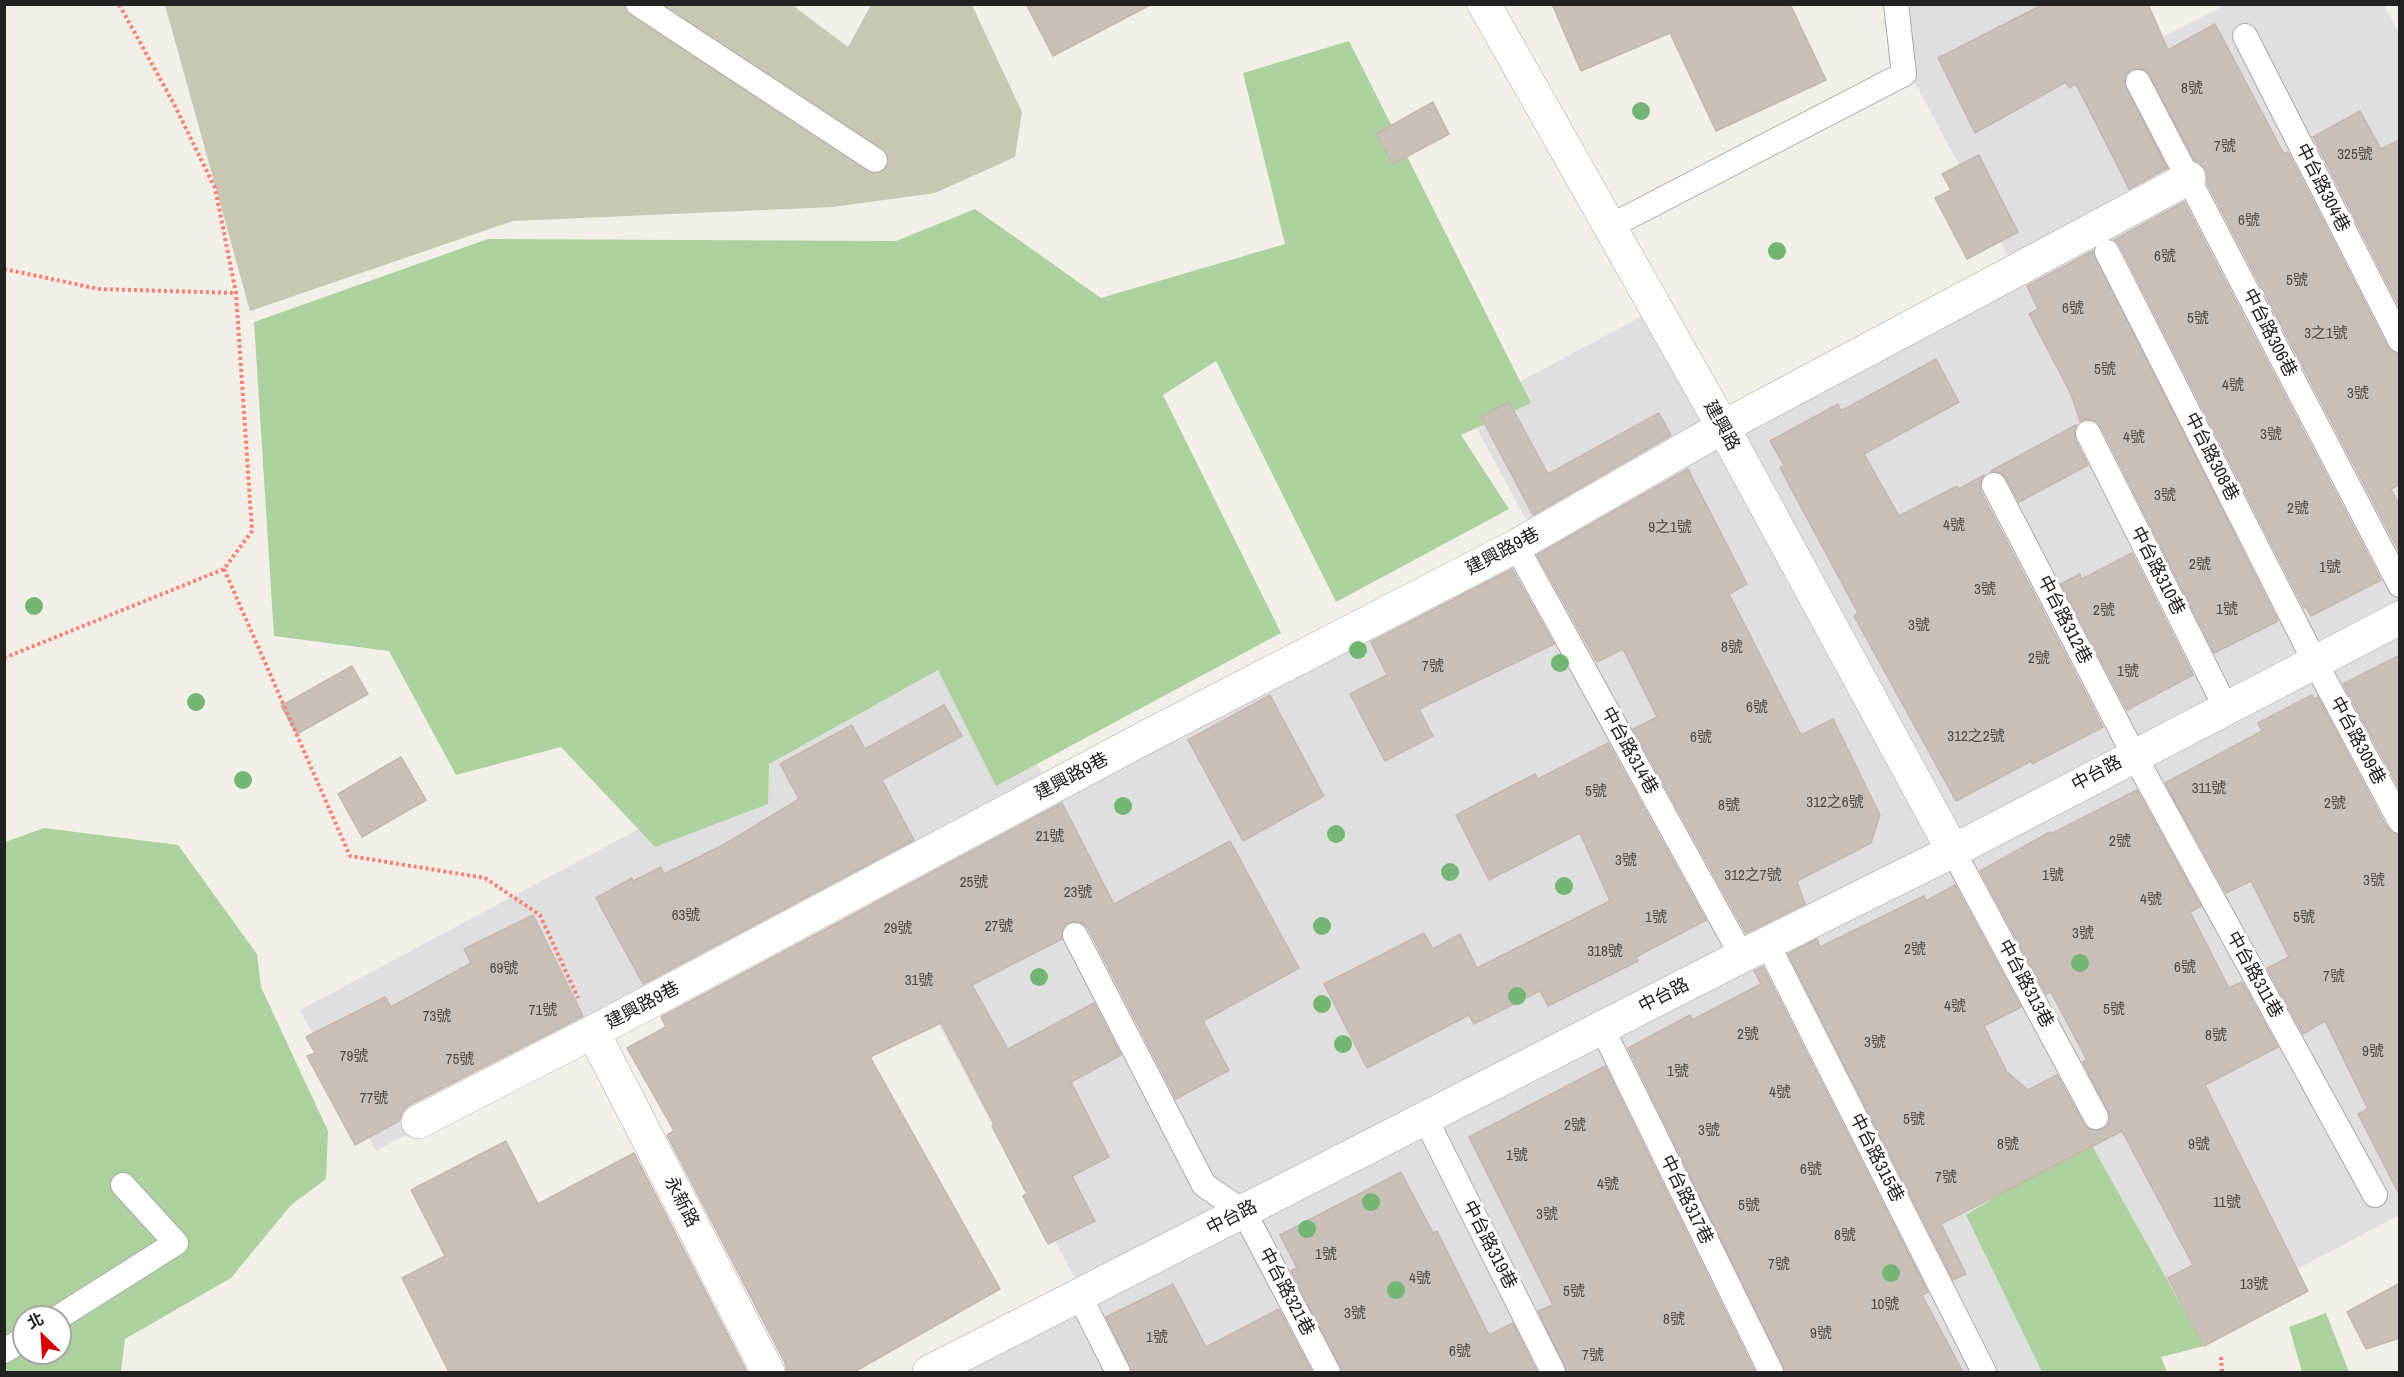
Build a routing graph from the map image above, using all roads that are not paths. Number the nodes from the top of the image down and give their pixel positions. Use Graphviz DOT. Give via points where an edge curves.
graph roads {
  1 [pos="638,4"];
  2 [pos="1484,4"];
  3 [pos="1896,4"];
  4 [pos="2245,36"];
  5 [pos="2138,82"];
  6 [pos="875,160"];
  7 [pos="2189,178"];
  8 [pos="1609,227"];
  9 [pos="2106,252"];
  10 [pos="2400,340"];
  11 [pos="1723,428"];
  12 [pos="2088,433"];
  13 [pos="1994,485"];
  14 [pos="1516,546"];
  15 [pos="2400,585"];
  16 [pos="2400,618"];
  17 [pos="2315,662"];
  18 [pos="2226,708"];
  19 [pos="2134,755"];
  20 [pos="2400,820"];
  21 [pos="1953,851"];
  22 [pos="1075,935"];
  23 [pos="1755,949"];
  24 [pos="1602,1028"];
  25 [pos="593,1032"];
  26 [pos="2096,1116"];
  27 [pos="1425,1118"];
  28 [pos="418,1122"];
  29 [pos="123,1185"];
  30 [pos="2375,1195"];
  31 [pos="1244,1212"];
  32 [pos="1079,1295"];
  33 [pos="72,1308"];
  34 [pos="768,1372"];
  35 [pos="929,1372"];
  36 [pos="1118,1372"];
  37 [pos="1328,1372"];
  38 [pos="1553,1372"];
  39 [pos="1771,1372"];
  40 [pos="1984,1372"];
  1 -- 6 [label="lane"];
  2 -- 8 [label="street, 建興路"];
  3 -- 8 [label="lane" via="1904,74"];
  4 -- 10 [label="lane, 中台路304巷"];
  5 -- 7 [label="lane, 中台路306巷"];
  7 -- 11 [label="street, 建興路9巷"];
  7 -- 15 [label="lane, 中台路306巷"];
  8 -- 11 [label="street, 建興路"];
  9 -- 17 [label="lane, 中台路308巷"];
  11 -- 14 [label="street, 建興路9巷"];
  11 -- 21 [label="street, 建興路"];
  12 -- 18 [label="lane, 中台路310巷"];
  13 -- 19 [label="lane, 中台路312巷"];
  14 -- 23 [label="lane, 中台路314巷"];
  14 -- 25 [label="street, 建興路9巷" via="1148,736"];
  16 -- 17 [label="street, 中台路"];
  17 -- 18 [label="street, 中台路"];
  17 -- 20 [label="lane, 中台路309巷"];
  18 -- 19 [label="street, 中台路"];
  19 -- 21 [label="street, 中台路"];
  19 -- 30 [label="lane, 中台路311巷"];
  21 -- 23 [label="street, 中台路"];
  21 -- 26 [label="lane, 中台路313巷"];
  22 -- 31 [label="lane" via="1204,1185"];
  23 -- 24 [label="street, 中台路"];
  23 -- 40 [label="lane, 中台路315巷"];
  24 -- 27 [label="street, 中台路"];
  24 -- 39 [label="lane, 中台路317巷"];
  25 -- 28 [label="street, 建興路9巷"];
  25 -- 34 [label="street, 永新路"];
  27 -- 31 [label="street, 中台路"];
  27 -- 38 [label="lane, 中台路319巷"];
  29 -- 33 [label="lane" via="176,1243"];
  31 -- 32 [label="street, 中台路"];
  31 -- 37 [label="lane, 中台路321巷"];
  32 -- 35 [label="street, 中台路"];
  32 -- 36 [label="lane"];
}
